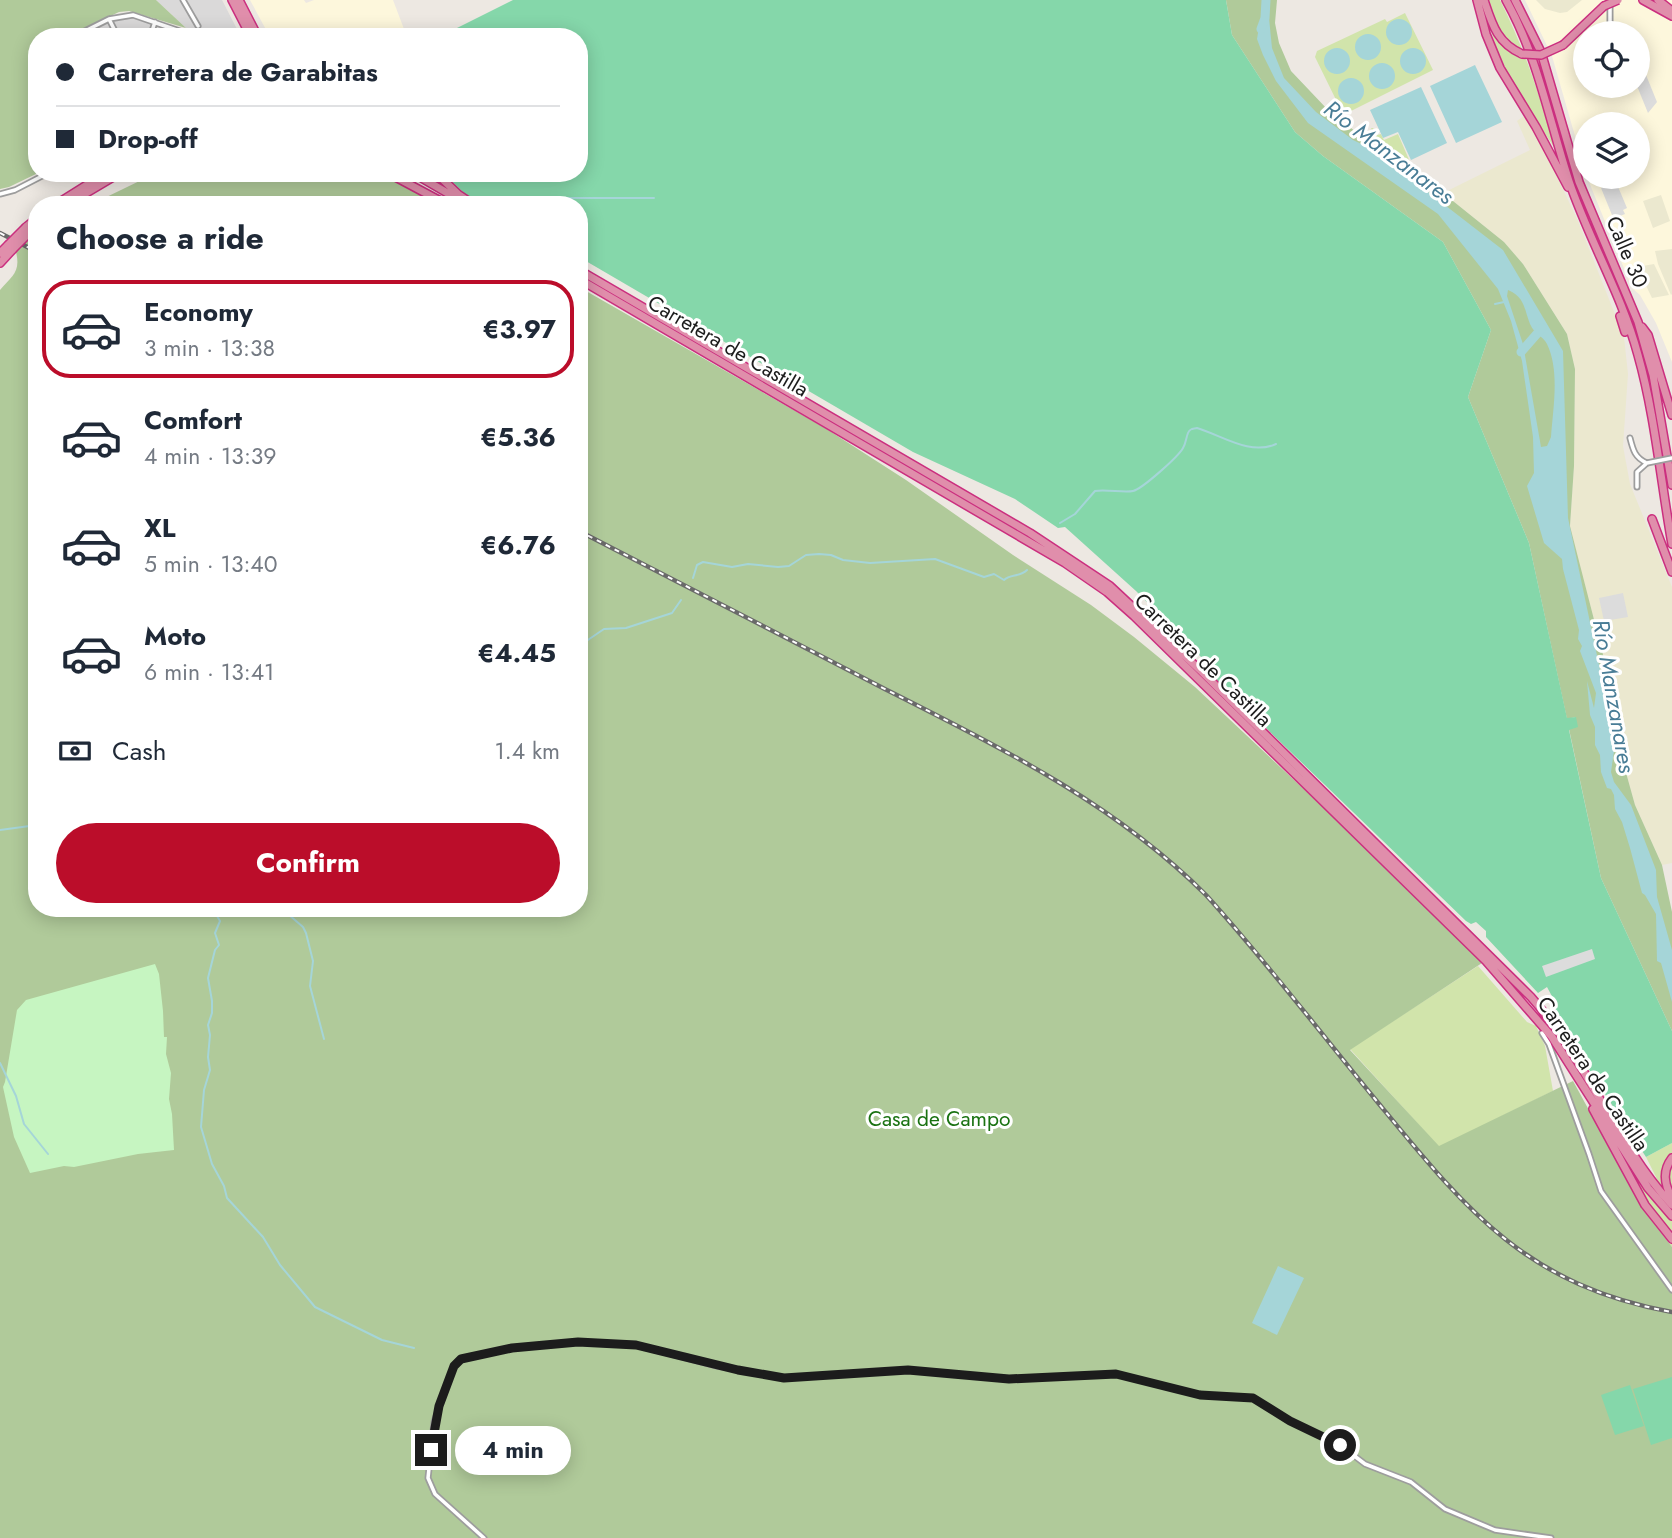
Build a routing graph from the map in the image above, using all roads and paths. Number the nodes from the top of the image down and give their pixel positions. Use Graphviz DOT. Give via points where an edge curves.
graph roads {
  1 [pos="183,0"];
  2 [pos="230,0"];
  3 [pos="240,0"];
  4 [pos="1477,0"];
  5 [pos="1484,0"];
  6 [pos="1506,0"];
  7 [pos="1517,0"];
  8 [pos="1610,0"];
  9 [pos="1618,0"];
  10 [pos="1643,0"];
  11 [pos="1658,0"];
  12 [pos="1672,11"];
  13 [pos="1672,16"];
  14 [pos="109,19"];
  15 [pos="1610,21"];
  16 [pos="155,22"];
  17 [pos="198,26"];
  18 [pos="94,28"];
  19 [pos="114,28"];
  20 [pos="153,28"];
  21 [pos="172,28"];
  22 [pos="244,28"];
  23 [pos="254,28"];
  24 [pos="31,182"];
  25 [pos="92,182"];
  26 [pos="105,182"];
  27 [pos="405,182"];
  28 [pos="415,182"];
  29 [pos="429,182"];
  30 [pos="445,182"];
  31 [pos="0,194"];
  32 [pos="69,196"];
  33 [pos="81,196"];
  34 [pos="431,196"];
  35 [pos="438,196"];
  36 [pos="453,196"];
  37 [pos="460,196"];
  38 [pos="1579,209"];
  39 [pos="28,231"];
  40 [pos="10,247"];
  41 [pos="0,253"];
  42 [pos="0,263"];
  43 [pos="588,275"];
  44 [pos="588,284"];
  45 [pos="1614,288"];
  46 [pos="1638,322"];
  47 [pos="1625,332"];
  48 [pos="1672,415"];
  49 [pos="1630,438"];
  50 [pos="1672,458"];
  51 [pos="1647,463"];
  52 [pos="1672,485"];
  53 [pos="1637,487"];
  54 [pos="1652,519"];
  55 [pos="1028,537"];
  56 [pos="1672,544"];
  57 [pos="1067,560"];
  58 [pos="1672,572"];
  59 [pos="1542,1033"];
  60 [pos="1568,1062"];
  61 [pos="1672,1158"];
  62 [pos="1672,1198"];
  63 [pos="1672,1205"];
  64 [pos="1672,1216"];
  65 [pos="1672,1239"];
  66 [pos="1672,1290"];
  67 [pos="484,1538"];
  68 [pos="1551,1538"];
  1 -- 17 [label="street"];
  2 -- 22 [label="highway"];
  3 -- 23 [label="highway"];
  4 -- 38 [label="highway" via="1500,68"];
  5 -- 9 [label="highway, bridge" via="1499,37 1522,54 1541,55 1563,45 1604,6"];
  6 -- 38 [label="highway, Calle 30" via="1532,53"];
  7 -- 46 [label="highway, Calle 30" via="1541,52 1579,181"];
  8 -- 15 [label="street"];
  10 -- 13 [label="highway"];
  11 -- 12 [label="highway"];
  14 -- 16 [label="street" via="133,15"];
  14 -- 18 [label="street"];
  14 -- 19 [label="street"];
  16 -- 20 [label="street"];
  16 -- 21 [label="street"];
  24 -- 31 [label="street"];
  25 -- 32 [label="highway"];
  26 -- 33 [label="highway"];
  27 -- 34 [label="highway"];
  28 -- 35 [label="highway"];
  29 -- 36 [label="highway"];
  30 -- 37 [label="highway"];
  38 -- 45 [label="highway, Calle 30"];
  39 -- 40 [label="highway, bridge"];
  40 -- 41 [label="highway"];
  40 -- 42 [label="highway"];
  43 -- 55 [label="highway, Carretera de Castilla"];
  44 -- 55 [label="highway, Carretera de Castilla"];
  45 -- 47 [label="highway"];
  45 -- 56 [label="highway, Calle 30" via="1638,354"];
  46 -- 48 [label="highway" via="1648,335"];
  46 -- 52 [label="highway, Calle 30" via="1653,375"];
  49 -- 51 [label="street" via="1637,458"];
  50 -- 51 [label="street, bridge"];
  51 -- 53 [label="street" via="1637,472"];
  54 -- 58 [label="highway"];
  55 -- 57 [label="highway, Carretera de Castilla"];
  57 -- 60 [label="highway, Carretera de Castilla" via="1134,616 1486,961 1536,1017"];
  57 -- 63 [label="highway, Carretera de Castilla" via="1141,612 1531,997 1559,1032 1646,1172"];
  59 -- 66 [label="street" via="1601,1191"];
  60 -- 64 [label="highway, Carretera de Castilla" via="1648,1188"];
  60 -- 65 [label="highway" via="1617,1158"];
  61 -- 62 [label="highway" via="1665,1175"];
  67 -- 68 [label="street" via="435,1494 428,1478 434,1422 449,1379 461,1359 512,1348 578,1342 636,1345 784,1378 908,1370 1009,1379 1116,1374 1200,1395 1253,1398 1340,1445 1365,1464 1410,1482 1445,1508 1495,1530"];
}
